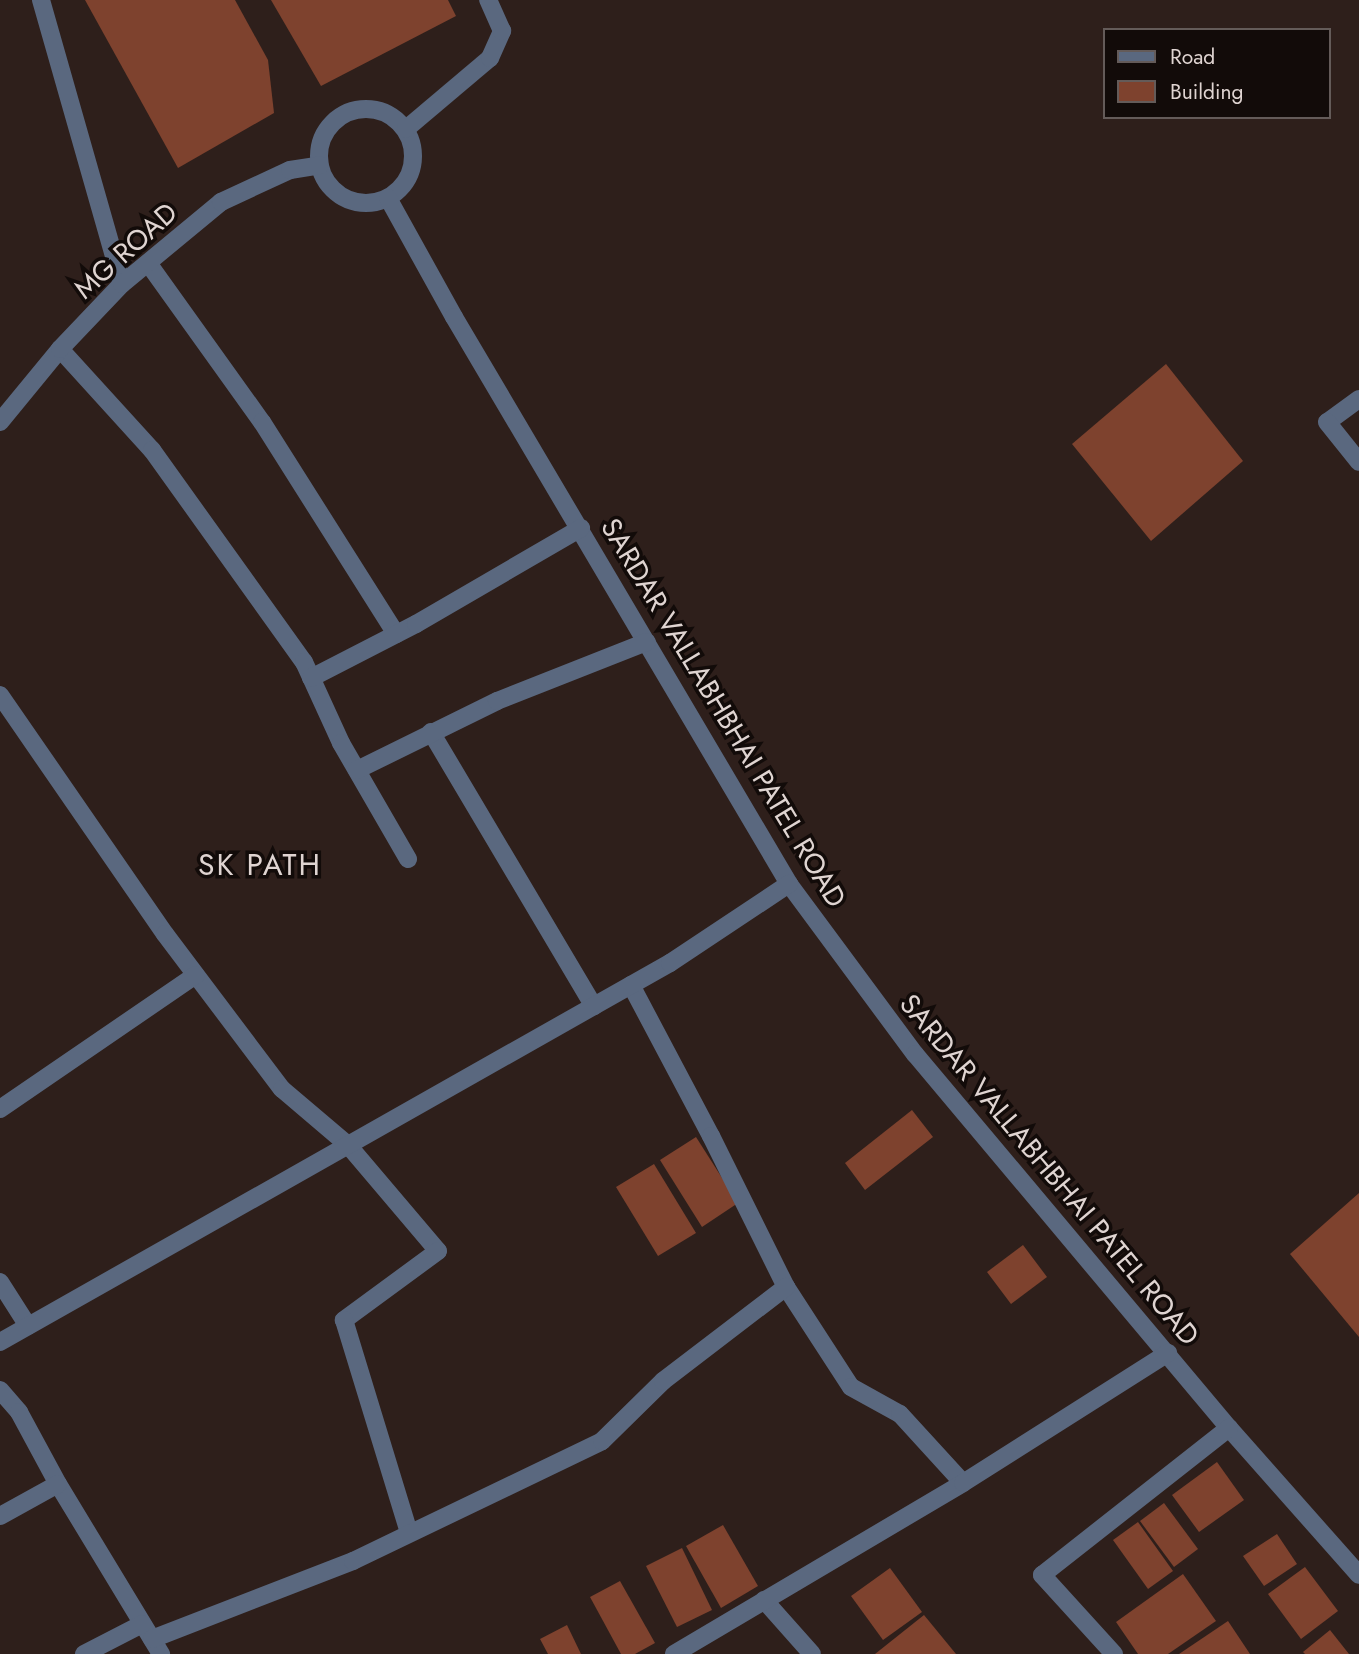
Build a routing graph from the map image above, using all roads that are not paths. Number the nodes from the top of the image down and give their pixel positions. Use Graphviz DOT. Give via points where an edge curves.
graph roads {
  1 [pos="41,0"];
  2 [pos="488,0"];
  3 [pos="406,129"];
  4 [pos="320,165"];
  5 [pos="388,198"];
  6 [pos="148,263"];
  7 [pos="122,284"];
  8 [pos="60,349"];
  9 [pos="1359,399"];
  10 [pos="0,422"];
  11 [pos="1359,462"];
  12 [pos="581,528"];
  13 [pos="396,634"];
  14 [pos="648,642"];
  15 [pos="311,678"];
  16 [pos="0,695"];
  17 [pos="431,732"];
  18 [pos="356,770"];
  19 [pos="408,859"];
  20 [pos="789,884"];
  21 [pos="196,975"];
  22 [pos="631,985"];
  23 [pos="594,1006"];
  24 [pos="0,1109"];
  25 [pos="348,1145"];
  26 [pos="0,1282"];
  27 [pos="786,1287"];
  28 [pos="28,1326"];
  29 [pos="0,1342"];
  30 [pos="1168,1353"];
  31 [pos="0,1390"];
  32 [pos="1229,1428"];
  33 [pos="963,1483"];
  34 [pos="58,1484"];
  35 [pos="0,1516"];
  36 [pos="410,1533"];
  37 [pos="1359,1574"];
  38 [pos="764,1600"];
  39 [pos="142,1624"];
  40 [pos="157,1646"];
  41 [pos="1105,1651"];
  42 [pos="84,1654"];
  43 [pos="674,1654"];
  44 [pos="812,1654"];
  1 -- 7 [label="street"];
  2 -- 3 [label="street" via="502,31 490,58"];
  3 -- 4 [label="street" via="374,109 343,115 323,138"];
  3 -- 5 [label="street" via="412,145 412,169 401,189"];
  4 -- 5 [label="street" via="332,188 347,198 362,203"];
  4 -- 6 [label="street, MG ROAD" via="290,170 221,202"];
  5 -- 12 [label="street, SARDAR VALLABHBHAI PATEL ROAD"];
  6 -- 7 [label="street, MG ROAD"];
  6 -- 13 [label="street" via="262,422"];
  7 -- 8 [label="street, MG ROAD"];
  8 -- 10 [label="street, MG ROAD"];
  8 -- 15 [label="street" via="152,450"];
  9 -- 11 [label="street" via="1327,422"];
  12 -- 13 [label="street"];
  12 -- 14 [label="street, SARDAR VALLABHBHAI PATEL ROAD"];
  13 -- 15 [label="street"];
  14 -- 17 [label="street"];
  14 -- 20 [label="street, SARDAR VALLABHBHAI PATEL ROAD"];
  15 -- 18 [label="street"];
  16 -- 21 [label="street"];
  17 -- 18 [label="street"];
  17 -- 23 [label="street"];
  18 -- 19 [label="street"];
  20 -- 22 [label="street"];
  20 -- 30 [label="street, SARDAR VALLABHBHAI PATEL ROAD" via="915,1055"];
  21 -- 24 [label="street"];
  21 -- 25 [label="street" via="282,1089"];
  22 -- 23 [label="street"];
  22 -- 27 [label="street"];
  23 -- 25 [label="street"];
  25 -- 28 [label="street"];
  25 -- 36 [label="street" via="438,1251 344,1320"];
  26 -- 28 [label="street"];
  27 -- 33 [label="street" via="851,1387 900,1414"];
  27 -- 36 [label="street" via="663,1381 602,1441"];
  28 -- 29 [label="street"];
  30 -- 32 [label="street, SARDAR VALLABHBHAI PATEL ROAD"];
  30 -- 33 [label="street"];
  31 -- 34 [label="street" via="19,1412"];
  32 -- 37 [label="street, SARDAR VALLABHBHAI PATEL ROAD"];
  32 -- 41 [label="street" via="1042,1575"];
  33 -- 38 [label="street"];
  34 -- 35 [label="street"];
  34 -- 39 [label="street"];
  36 -- 40 [label="street"];
  38 -- 43 [label="street"];
  38 -- 44 [label="street"];
  39 -- 40 [label="street"];
  39 -- 42 [label="street"];
}
